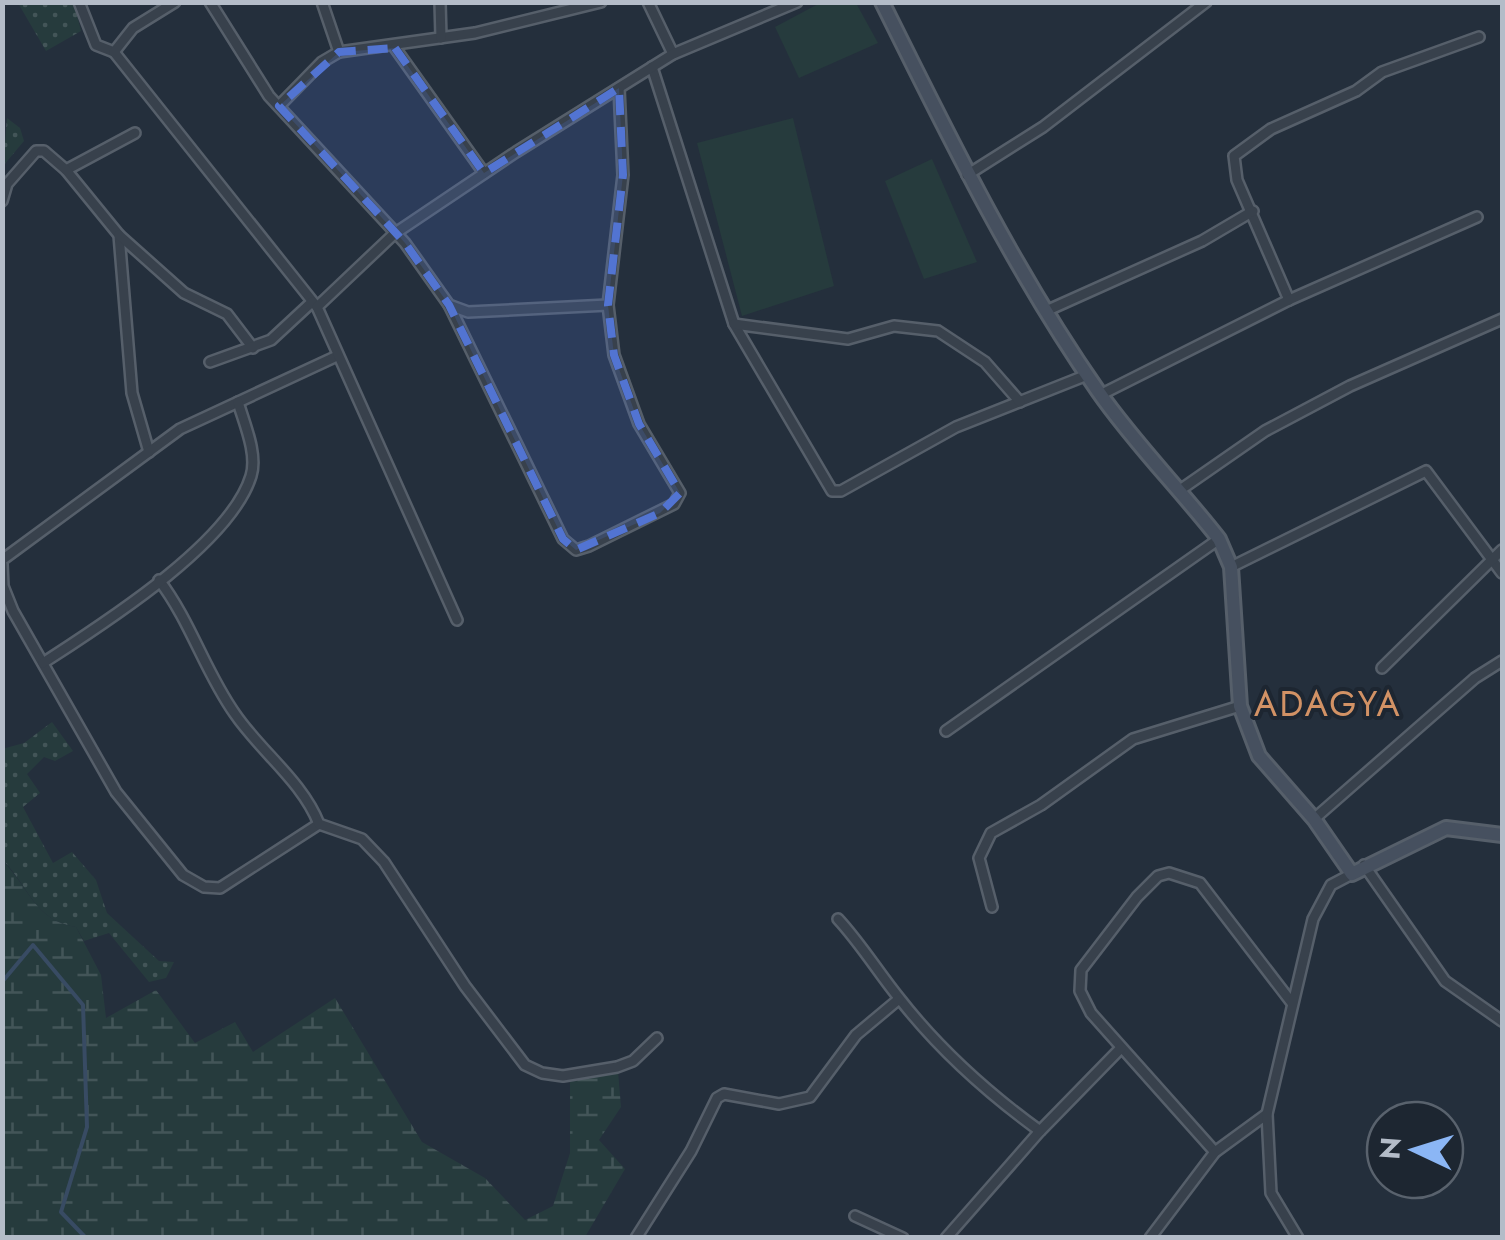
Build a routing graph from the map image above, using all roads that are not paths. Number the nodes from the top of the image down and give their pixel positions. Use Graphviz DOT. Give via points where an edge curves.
graph roads {
  1 [pos="79,2"];
  2 [pos="175,2"];
  3 [pos="210,2"];
  4 [pos="322,2"];
  5 [pos="440,2"];
  6 [pos="601,2"];
  7 [pos="648,2"];
  8 [pos="797,2"];
  9 [pos="882,2"];
  10 [pos="1205,3"];
  11 [pos="556,7"];
  12 [pos="1479,37"];
  13 [pos="440,38"];
  14 [pos="395,48"];
  15 [pos="114,52"];
  16 [pos="339,52"];
  17 [pos="672,54"];
  18 [pos="652,67"];
  19 [pos="619,88"];
  20 [pos="279,106"];
  21 [pos="136,132"];
  22 [pos="66,170"];
  23 [pos="484,173"];
  24 [pos="967,175"];
  25 [pos="2,201"];
  26 [pos="1252,211"];
  27 [pos="1477,216"];
  28 [pos="394,234"];
  29 [pos="119,236"];
  30 [pos="1289,300"];
  31 [pos="314,304"];
  32 [pos="449,305"];
  33 [pos="608,305"];
  34 [pos="1046,312"];
  35 [pos="1502,318"];
  36 [pos="734,324"];
  37 [pos="253,348"];
  38 [pos="337,356"];
  39 [pos="210,362"];
  40 [pos="1087,375"];
  41 [pos="1100,395"];
  42 [pos="238,402"];
  43 [pos="1020,402"];
  44 [pos="149,452"];
  45 [pos="1180,490"];
  46 [pos="1219,539"];
  47 [pos="1502,550"];
  48 [pos="1494,559"];
  49 [pos="2,562"];
  50 [pos="1231,567"];
  51 [pos="1502,573"];
  52 [pos="159,580"];
  53 [pos="457,620"];
  54 [pos="1502,661"];
  55 [pos="43,663"];
  56 [pos="1382,668"];
  57 [pos="1240,706"];
  58 [pos="946,731"];
  59 [pos="1314,819"];
  60 [pos="319,824"];
  61 [pos="1501,832"];
  62 [pos="1364,866"];
  63 [pos="1352,874"];
  64 [pos="992,908"];
  65 [pos="838,919"];
  66 [pos="899,999"];
  67 [pos="1292,1003"];
  68 [pos="1502,1021"];
  69 [pos="657,1038"];
  70 [pos="1121,1048"];
  71 [pos="1267,1114"];
  72 [pos="1040,1131"];
  73 [pos="1214,1152"];
  74 [pos="854,1216"];
  75 [pos="636,1238"];
  76 [pos="904,1238"];
  77 [pos="946,1238"];
  78 [pos="1150,1238"];
  79 [pos="1298,1238"];
  1 -- 15 [label="street" via="96,45"];
  2 -- 15 [label="street" via="133,28"];
  3 -- 20 [label="street"];
  4 -- 16 [label="street"];
  5 -- 13 [label="street"];
  6 -- 11 [label="street"];
  7 -- 17 [label="street"];
  8 -- 17 [label="street"];
  9 -- 24 [label="street"];
  10 -- 24 [label="street" via="1044,127"];
  11 -- 13 [label="street"];
  12 -- 26 [label="street" via="1382,72 1242,146 1233,165"];
  13 -- 14 [label="street"];
  14 -- 16 [label="street"];
  14 -- 23 [label="street"];
  15 -- 31 [label="street"];
  16 -- 20 [label="street"];
  17 -- 18 [label="street"];
  18 -- 19 [label="street"];
  18 -- 36 [label="street"];
  19 -- 23 [label="street"];
  19 -- 33 [label="street" via="623,176"];
  20 -- 28 [label="street"];
  21 -- 22 [label="street"];
  22 -- 25 [label="street" via="36,151 6,184"];
  22 -- 29 [label="street"];
  23 -- 28 [label="street"];
  24 -- 34 [label="street"];
  26 -- 30 [label="street"];
  26 -- 34 [label="street"];
  27 -- 30 [label="street"];
  28 -- 31 [label="street"];
  28 -- 32 [label="street"];
  29 -- 37 [label="street" via="184,292 227,314"];
  29 -- 44 [label="street" via="132,393"];
  30 -- 41 [label="street"];
  31 -- 37 [label="street"];
  31 -- 38 [label="street"];
  32 -- 33 [label="street" via="468,312"];
  32 -- 33 [label="street" via="562,539 576,550 660,513 680,493 639,424 614,355"];
  34 -- 40 [label="street"];
  35 -- 45 [label="street" via="1265,431"];
  36 -- 43 [label="street" via="848,339 894,326 938,331 986,362"];
  36 -- 43 [label="street" via="832,491 956,426"];
  37 -- 39 [label="street"];
  38 -- 42 [label="street"];
  38 -- 53 [label="street"];
  40 -- 41 [label="street"];
  40 -- 43 [label="street"];
  41 -- 45 [label="street"];
  42 -- 44 [label="street"];
  42 -- 52 [label="street" via="252,474 224,522"];
  44 -- 49 [label="street"];
  45 -- 46 [label="street"];
  46 -- 50 [label="street"];
  46 -- 58 [label="street"];
  47 -- 48 [label="street"];
  48 -- 50 [label="street" via="1426,471"];
  48 -- 51 [label="street"];
  48 -- 56 [label="street"];
  49 -- 55 [label="street" via="13,611"];
  50 -- 57 [label="street"];
  52 -- 55 [label="street"];
  52 -- 60 [label="street" via="237,718 306,799"];
  54 -- 59 [label="street"];
  55 -- 60 [label="street" via="116,792 183,875 220,888"];
  57 -- 59 [label="street" via="1258,756"];
  57 -- 64 [label="street" via="1133,739 1041,806 991,833 979,858"];
  59 -- 63 [label="street"];
  60 -- 69 [label="street" via="362,839 384,862 525,1065 563,1076 616,1067"];
  61 -- 62 [label="street" via="1446,828"];
  62 -- 63 [label="street"];
  62 -- 68 [label="street" via="1445,981"];
  63 -- 67 [label="street" via="1331,885 1313,920"];
  65 -- 66 [label="street"];
  66 -- 72 [label="street"];
  66 -- 75 [label="street" via="856,1034 810,1097 779,1104 717,1098"];
  67 -- 70 [label="street" via="1200,883 1169,873 1137,896 1081,970 1084,1002"];
  67 -- 71 [label="street"];
  70 -- 72 [label="street"];
  70 -- 73 [label="street"];
  71 -- 73 [label="street"];
  71 -- 79 [label="street" via="1272,1193"];
  72 -- 77 [label="street"];
  73 -- 78 [label="street"];
  74 -- 76 [label="street"];
}
